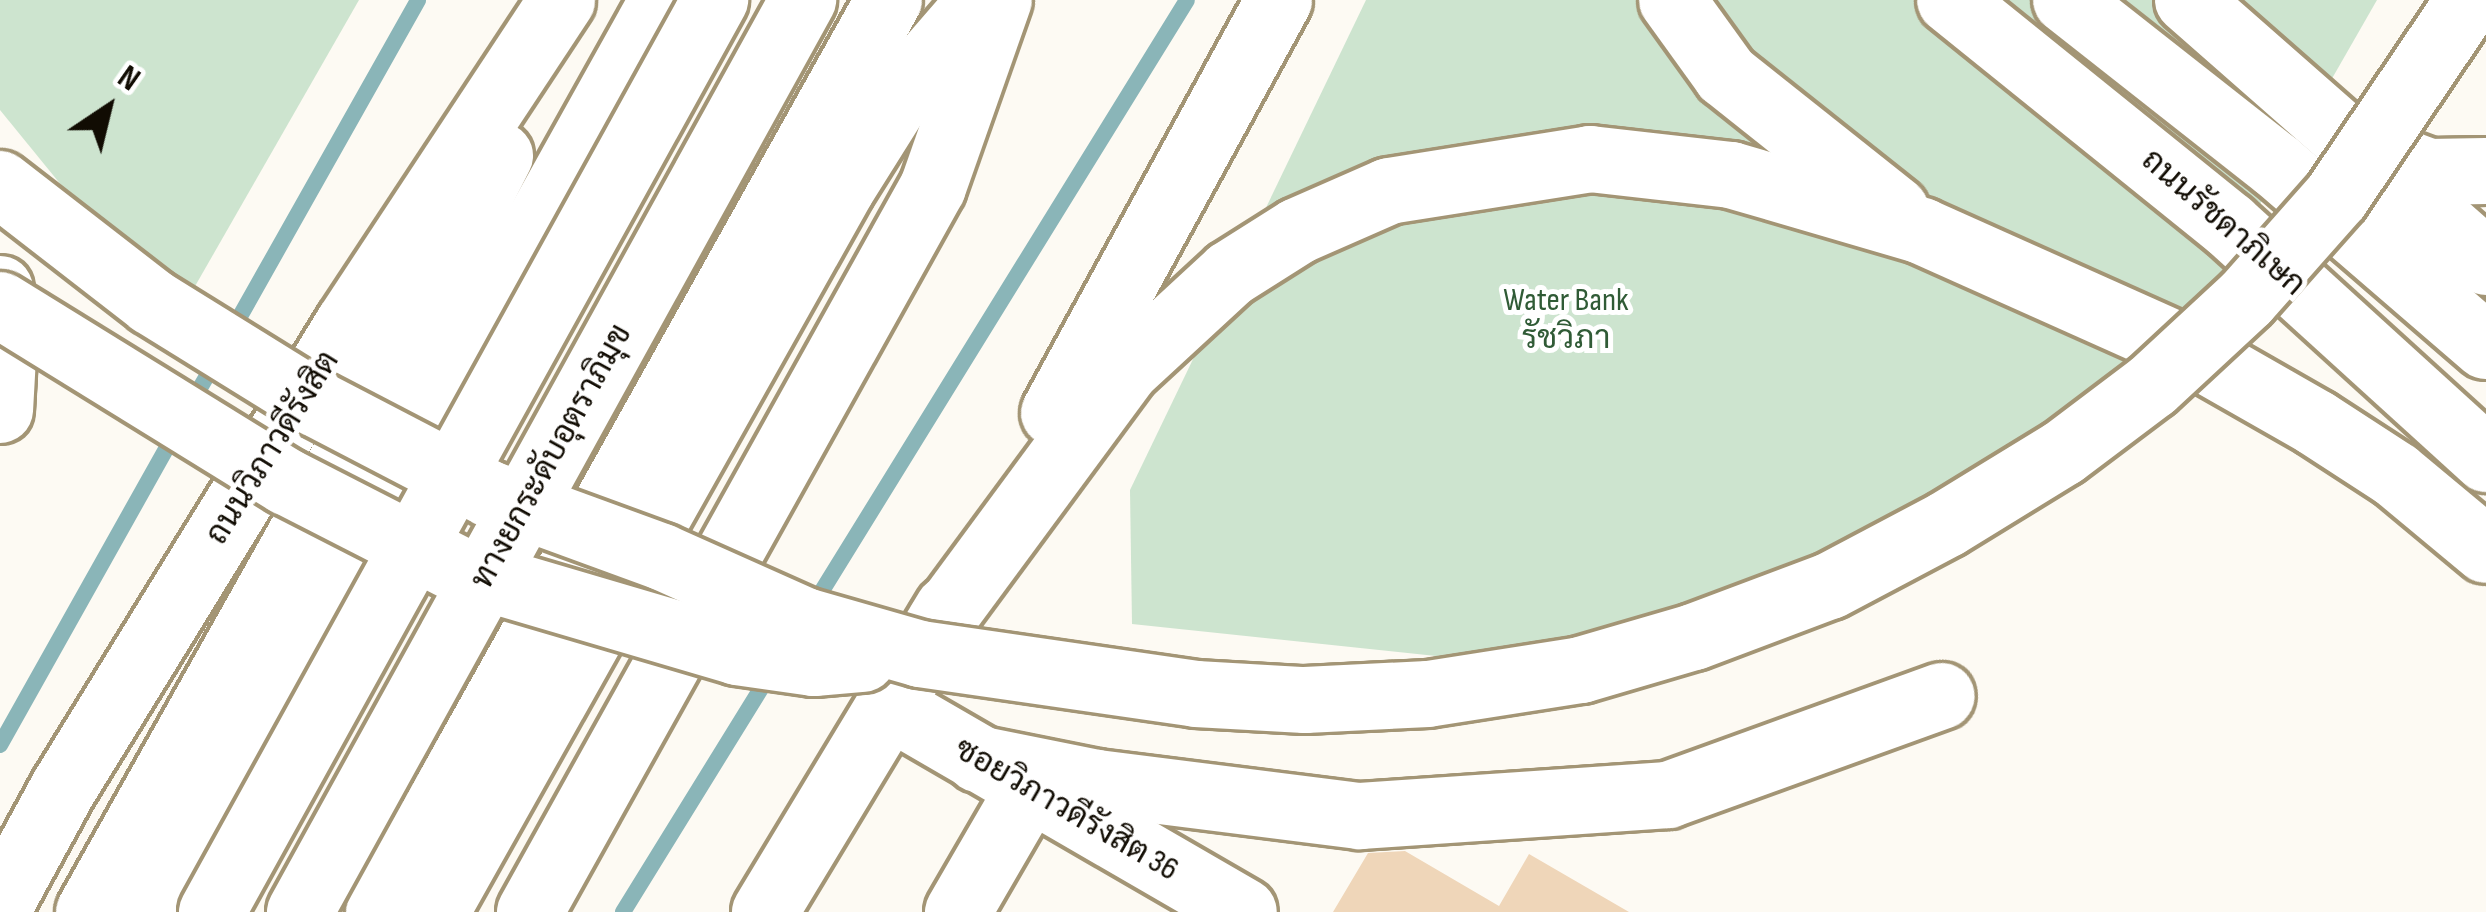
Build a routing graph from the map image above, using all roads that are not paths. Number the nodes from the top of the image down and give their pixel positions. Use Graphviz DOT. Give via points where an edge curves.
graph roads {
  1 [pos="566,0"];
  2 [pos="663,0"];
  3 [pos="715,0"];
  4 [pos="803,0"];
  5 [pos="889,0"];
  6 [pos="981,0"];
  7 [pos="998,0"];
  8 [pos="1279,0"];
  9 [pos="1672,0"];
  10 [pos="1950,0"];
  11 [pos="2066,0"];
  12 [pos="2188,0"];
  13 [pos="2469,0"];
  14 [pos="2343,137"];
  15 [pos="2486,171"];
  16 [pos="0,184"];
  17 [pos="1922,231"];
  18 [pos="2486,262"];
  19 [pos="0,289"];
  20 [pos="0,305"];
  21 [pos="2486,346"];
  22 [pos="0,410"];
  23 [pos="2486,459"];
  24 [pos="2486,550"];
  25 [pos="917,660"];
  26 [pos="1942,696"];
  27 [pos="1004,774"];
  28 [pos="0,905"];
  29 [pos="89,912"];
  30 [pos="155,912"];
  31 [pos="212,912"];
  32 [pos="300,912"];
  33 [pos="379,912"];
  34 [pos="436,912"];
  35 [pos="530,912"];
  36 [pos="765,912"];
  37 [pos="958,912"];
  38 [pos="1244,912"];
  1 -- 28 [label="main road, ถนนวิภาวดีรังสิต" via="348,325"];
  1 -- 29 [label="main road" via="440,283"];
  2 -- 30 [label="main road"];
  3 -- 31 [label="main road, bridge"];
  4 -- 32 [label="main road, ทางยกระดับอุตราภิมุข, bridge"];
  5 -- 33 [label="main road"];
  6 -- 34 [label="main road" via="904,89 842,188"];
  7 -- 35 [label="main road" via="933,187"];
  8 -- 25 [label="main road"];
  9 -- 17 [label="main road" via="1726,75"];
  10 -- 23 [label="main road, ถนนรัชดาภิเษก" via="2229,225"];
  11 -- 21 [label="main road" via="2276,165"];
  12 -- 14 [label="main road"];
  13 -- 25 [label="main road, bridge" via="2337,196 2231,314 2063,452 1830,586 1581,670 1428,694 1196,694"];
  14 -- 15 [label="main road" via="2429,172"];
  14 -- 18 [label="main road"];
  16 -- 25 [label="main road, bridge" via="152,302 315,403 470,484"];
  17 -- 24 [label="main road" via="2190,351 2396,475"];
  17 -- 25 [label="main road" via="1731,175 1590,159 1389,191 1298,231 1230,274 1126,370"];
  19 -- 22 [label="main road"];
  20 -- 25 [label="main road, bridge" via="287,482 459,570 737,652 814,663"];
  25 -- 27 [label="main road, ซอยวิภาวดีรังสิต 36"];
  25 -- 36 [label="main road"];
  26 -- 27 [label="main road" via="1668,795 1360,816"];
  27 -- 37 [label="main road"];
  27 -- 38 [label="main road, ซอยวิภาวดีรังสิต 36"];
}
